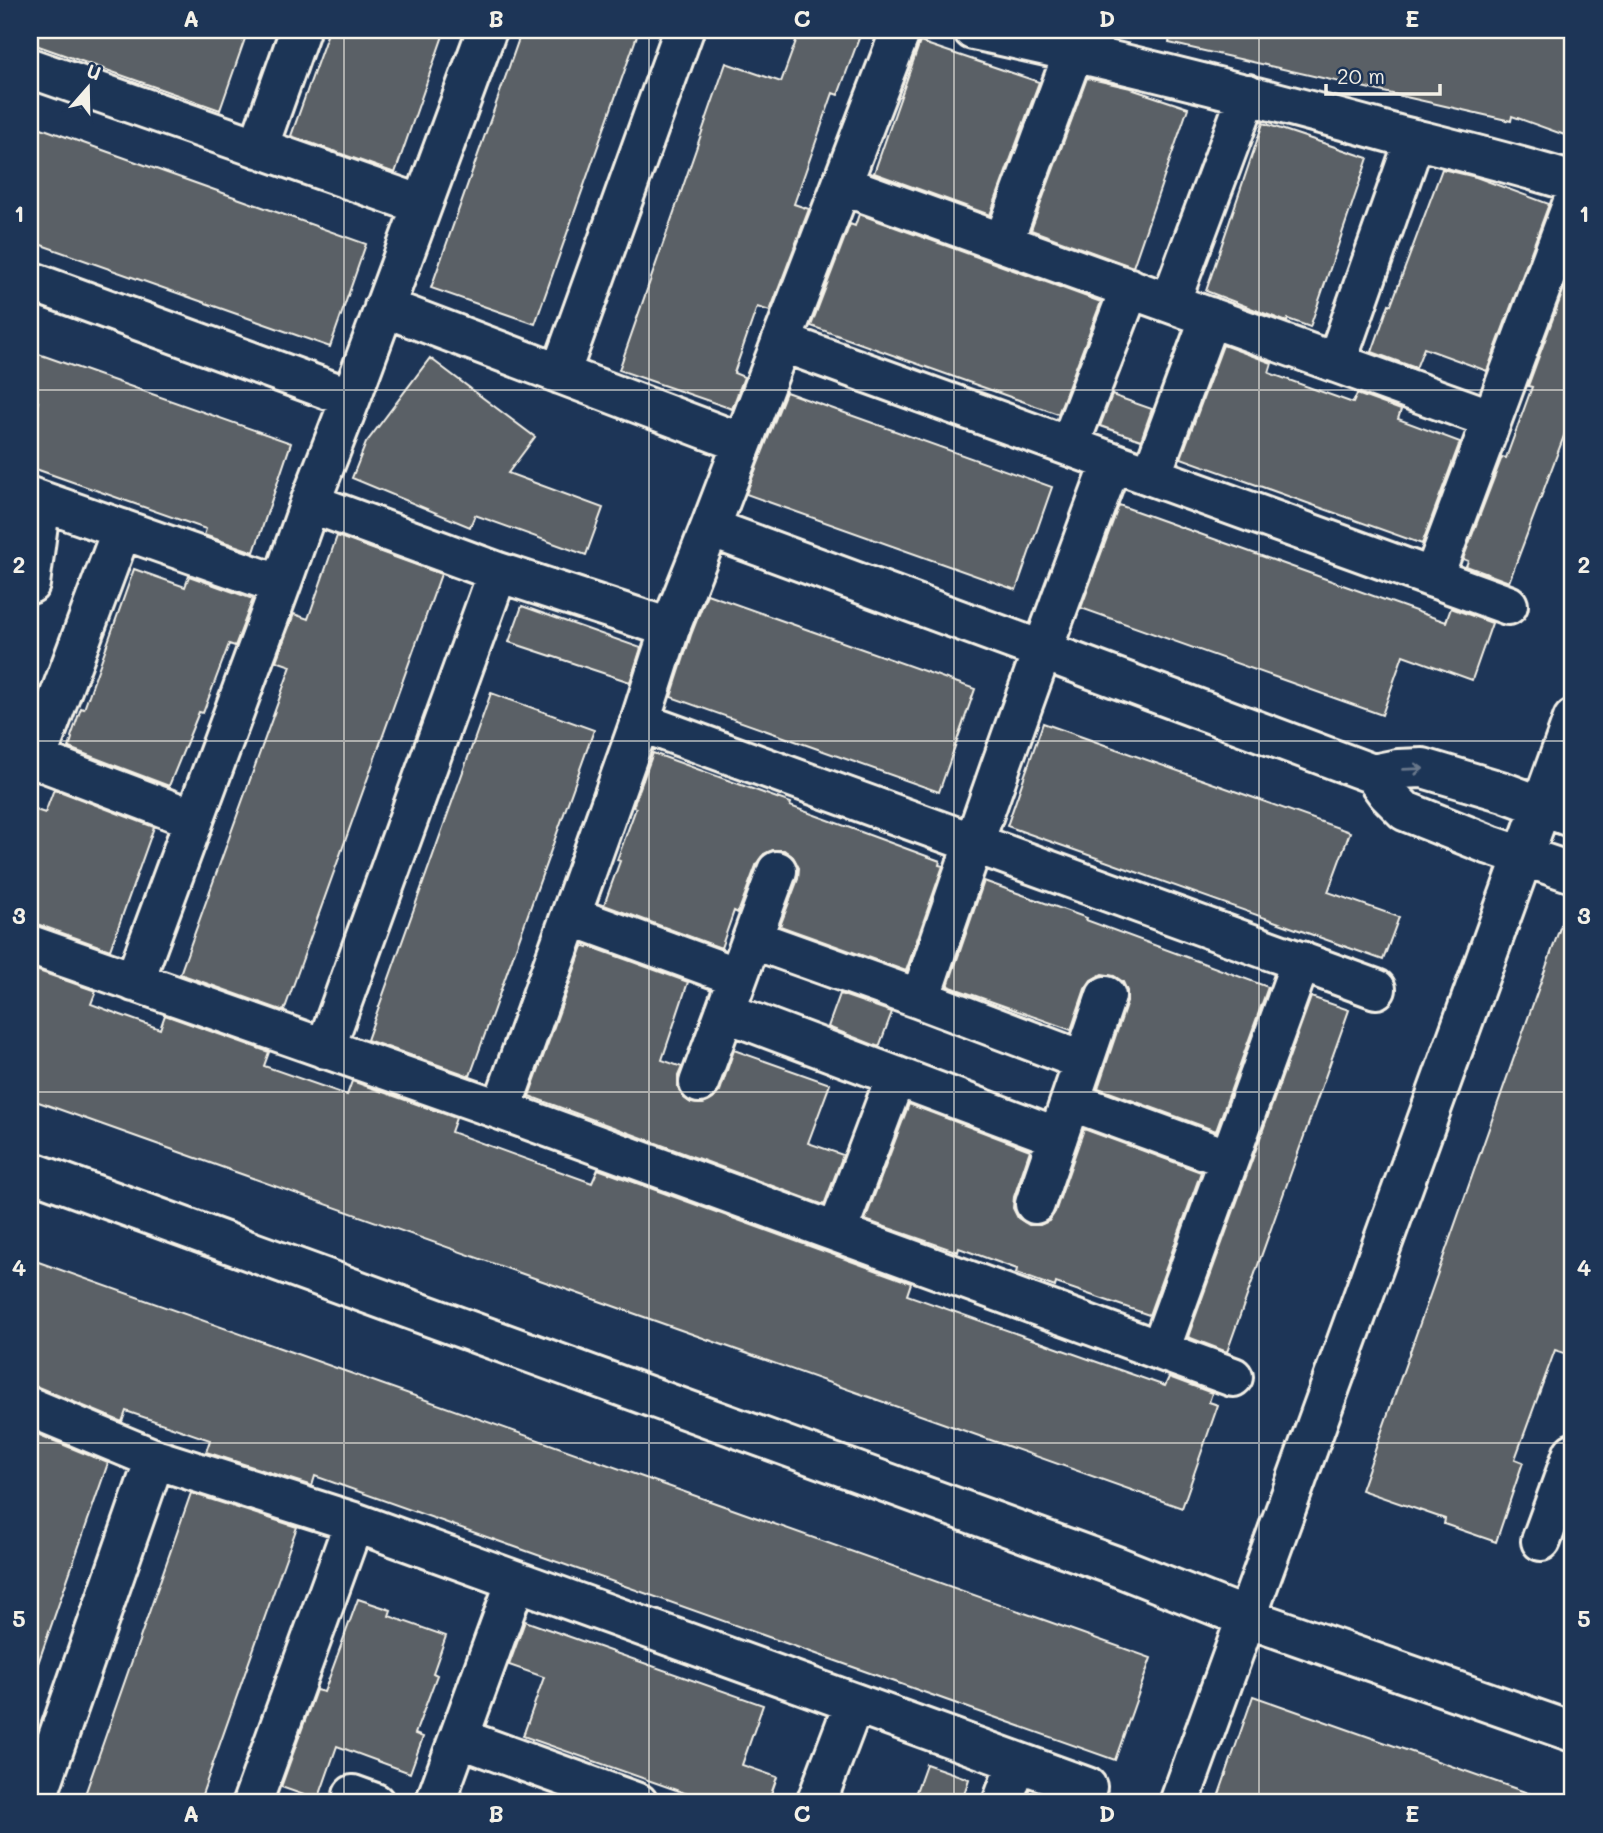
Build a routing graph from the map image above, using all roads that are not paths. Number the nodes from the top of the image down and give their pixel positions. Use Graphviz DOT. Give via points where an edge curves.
graph roads {
  1 [pos="300,30"];
  2 [pos="487,30"];
  3 [pos="684,30"];
  4 [pos="901,30"];
  5 [pos="973,30"];
  6 [pos="1074,51"];
  7 [pos="30,68"];
  8 [pos="1248,94"];
  9 [pos="1415,139"];
  10 [pos="258,148"];
  11 [pos="1573,182"];
  12 [pos="842,185"];
  13 [pos="1573,202"];
  14 [pos="422,205"];
  15 [pos="1003,243"];
  16 [pos="30,281"];
  17 [pos="1130,288"];
  18 [pos="1170,303"];
  19 [pos="384,307"];
  20 [pos="1210,317"];
  21 [pos="781,342"];
  22 [pos="1336,363"];
  23 [pos="560,374"];
  24 [pos="351,398"];
  25 [pos="1492,419"];
  26 [pos="742,443"];
  27 [pos="1069,446"];
  28 [pos="1112,462"];
  29 [pos="1151,476"];
  30 [pos="36,499"];
  31 [pos="310,503"];
  32 [pos="121,528"];
  33 [pos="710,528"];
  34 [pos="498,572"];
  35 [pos="1433,578"];
  36 [pos="30,584"];
  37 [pos="281,585"];
  38 [pos="1508,605"];
  39 [pos="670,628"];
  40 [pos="1041,650"];
  41 [pos="1573,719"];
  42 [pos="640,722"];
  43 [pos="33,758"];
  44 [pos="1373,774"];
  45 [pos="1557,812"];
  46 [pos="194,818"];
  47 [pos="973,842"];
  48 [pos="1506,851"];
  49 [pos="777,871"];
  50 [pos="1573,873"];
  51 [pos="570,916"];
  52 [pos="752,939"];
  53 [pos="30,945"];
  54 [pos="1301,961"];
  55 [pos="134,982"];
  56 [pos="1376,989"];
  57 [pos="732,995"];
  58 [pos="1106,996"];
  59 [pos="920,999"];
  60 [pos="325,1049"];
  61 [pos="1084,1062"];
  62 [pos="896,1076"];
  63 [pos="699,1083"];
  64 [pos="1070,1101"];
  65 [pos="501,1110"];
  66 [pos="1058,1137"];
  67 [pos="1229,1160"];
  68 [pos="30,1171"];
  69 [pos="1035,1204"];
  70 [pos="837,1233"];
  71 [pos="1160,1350"];
  72 [pos="1233,1377"];
  73 [pos="30,1407"];
  74 [pos="155,1459"];
  75 [pos="1572,1459"];
  76 [pos="354,1522"];
  77 [pos="1541,1541"];
  78 [pos="516,1581"];
  79 [pos="1247,1618"];
  80 [pos="854,1703"];
  81 [pos="1573,1732"];
  82 [pos="459,1738"];
  83 [pos="1017,1762"];
  84 [pos="1087,1787"];
  85 [pos="35,1803"];
  86 [pos="252,1803"];
  87 [pos="435,1803"];
  88 [pos="638,1803"];
  89 [pos="816,1803"];
  90 [pos="1002,1803"];
  91 [pos="1179,1803"];
  1 -- 10 [label="street"];
  2 -- 14 [label="street"];
  3 -- 23 [label="street"];
  4 -- 12 [label="street"];
  5 -- 6 [label="street"];
  6 -- 8 [label="street"];
  6 -- 15 [label="street"];
  7 -- 10 [label="street"];
  8 -- 9 [label="street"];
  8 -- 18 [label="street"];
  9 -- 11 [label="street"];
  9 -- 22 [label="street"];
  10 -- 14 [label="street"];
  12 -- 15 [label="street"];
  12 -- 21 [label="street"];
  13 -- 25 [label="street"];
  14 -- 19 [label="street"];
  15 -- 17 [label="street"];
  16 -- 24 [label="street"];
  17 -- 18 [label="street"];
  17 -- 27 [label="street"];
  18 -- 20 [label="street"];
  19 -- 23 [label="street"];
  19 -- 24 [label="street"];
  20 -- 22 [label="street"];
  20 -- 29 [label="street"];
  21 -- 26 [label="street"];
  21 -- 27 [label="street"];
  22 -- 25 [label="street"];
  23 -- 26 [label="street"];
  24 -- 31 [label="street"];
  25 -- 35 [label="street"];
  26 -- 33 [label="street"];
  27 -- 28 [label="street"];
  28 -- 29 [label="street"];
  28 -- 40 [label="street"];
  29 -- 35 [label="street"];
  30 -- 32 [label="street"];
  30 -- 36 [label="street"];
  31 -- 34 [label="street"];
  31 -- 37 [label="street"];
  32 -- 37 [label="street"];
  32 -- 43 [label="street"];
  33 -- 39 [label="street"];
  33 -- 40 [label="street"];
  34 -- 39 [label="street"];
  34 -- 60 [label="street"];
  35 -- 38 [label="street"];
  37 -- 46 [label="street"];
  39 -- 42 [label="street"];
  40 -- 44 [label="street"];
  40 -- 47 [label="street"];
  41 -- 45 [label="street"];
  42 -- 47 [label="street"];
  42 -- 51 [label="street"];
  43 -- 46 [label="street"];
  44 -- 45 [label="street, one-way" via="1423,768"];
  44 -- 48 [label="street" via="1405,811"];
  45 -- 48 [label="street"];
  46 -- 55 [label="street"];
  47 -- 54 [label="street"];
  47 -- 59 [label="street"];
  48 -- 50 [label="street"];
  48 -- 79 [label="street"];
  49 -- 52 [label="street"];
  51 -- 57 [label="street"];
  51 -- 65 [label="street"];
  52 -- 57 [label="street"];
  52 -- 59 [label="street"];
  53 -- 55 [label="street"];
  54 -- 56 [label="street"];
  54 -- 67 [label="street"];
  55 -- 60 [label="street"];
  57 -- 62 [label="street"];
  57 -- 63 [label="street"];
  58 -- 61 [label="street"];
  59 -- 61 [label="street"];
  60 -- 65 [label="street"];
  61 -- 64 [label="street"];
  62 -- 66 [label="street"];
  62 -- 70 [label="street"];
  64 -- 66 [label="street"];
  64 -- 67 [label="street"];
  65 -- 70 [label="street"];
  66 -- 69 [label="street"];
  67 -- 71 [label="street"];
  68 -- 79 [label="street" via="1116,1566"];
  70 -- 71 [label="street"];
  71 -- 72 [label="street"];
  73 -- 74 [label="street"];
  74 -- 76 [label="street"];
  74 -- 85 [label="street"];
  75 -- 77 [label="street"];
  76 -- 78 [label="street"];
  76 -- 86 [label="street"];
  78 -- 80 [label="street"];
  78 -- 82 [label="street"];
  79 -- 81 [label="street"];
  79 -- 91 [label="street"];
  80 -- 83 [label="street"];
  80 -- 89 [label="street"];
  82 -- 87 [label="street"];
  82 -- 88 [label="street"];
  83 -- 84 [label="street"];
  83 -- 90 [label="street"];
}
